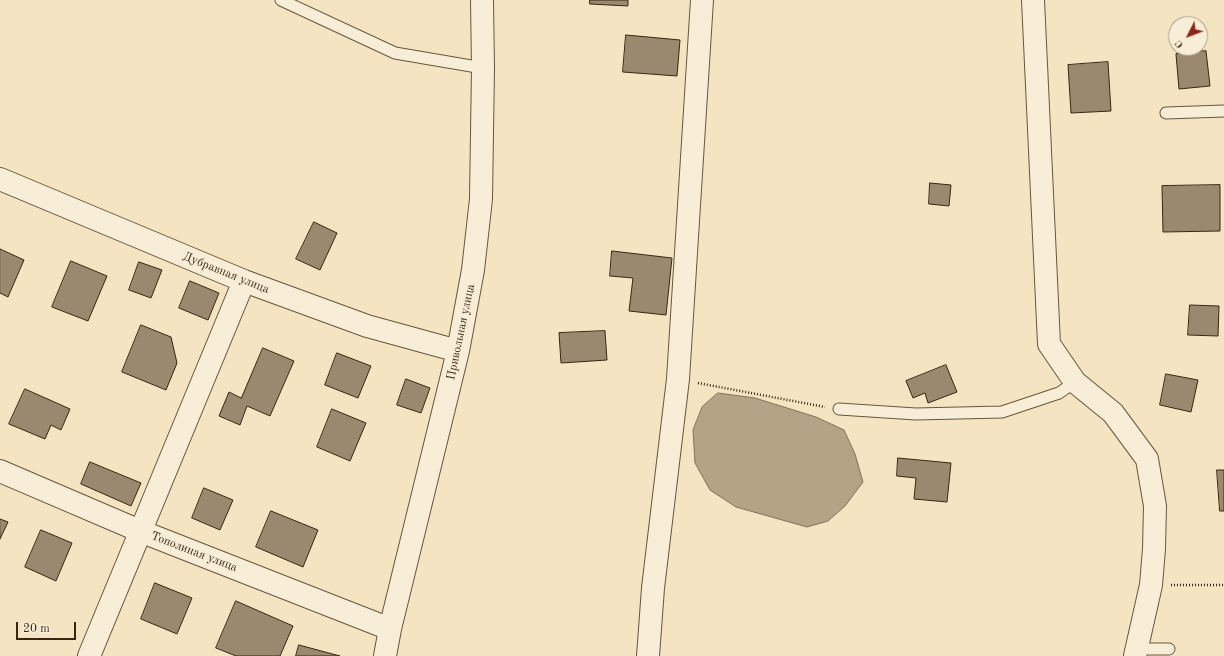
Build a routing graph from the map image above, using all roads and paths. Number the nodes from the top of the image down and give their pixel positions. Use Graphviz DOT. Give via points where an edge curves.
graph roads {
  1 [pos="281,0"];
  2 [pos="482,0"];
  3 [pos="702,0"];
  4 [pos="1033,0"];
  5 [pos="483,68"];
  6 [pos="1224,111"];
  7 [pos="1166,113"];
  8 [pos="0,179"];
  9 [pos="244,281"];
  10 [pos="458,351"];
  11 [pos="678,379"];
  12 [pos="1075,382"];
  13 [pos="839,409"];
  14 [pos="0,471"];
  15 [pos="140,531"];
  16 [pos="1151,585"];
  17 [pos="1224,585"];
  18 [pos="390,629"];
  19 [pos="1169,649"];
  20 [pos="1137,652"];
  21 [pos="89,656"];
  22 [pos="385,656"];
  23 [pos="648,656"];
  1 -- 5 [label="lane" via="394,53"];
  2 -- 5 [label="street, Привольная улица"];
  3 -- 11 [label="street"];
  4 -- 12 [label="street" via="1048,344"];
  5 -- 10 [label="street, Привольная улица" via="480,199 473,270"];
  6 -- 7 [label="lane"];
  8 -- 9 [label="street, Дубравная улица"];
  9 -- 10 [label="street, Дубравная улица" via="367,326"];
  9 -- 15 [label="street"];
  10 -- 18 [label="street, Привольная улица"];
  11 -- 13 [label="path"];
  11 -- 23 [label="street" via="653,588"];
  12 -- 13 [label="lane" via="1058,393 1002,412 916,414"];
  12 -- 16 [label="street" via="1112,413 1147,459 1154,506"];
  14 -- 15 [label="street, Тополиная улица"];
  15 -- 18 [label="street, Тополиная улица"];
  15 -- 21 [label="street"];
  16 -- 17 [label="path"];
  16 -- 20 [label="street"];
  18 -- 22 [label="street, Привольная улица"];
  19 -- 20 [label="lane"];
}
